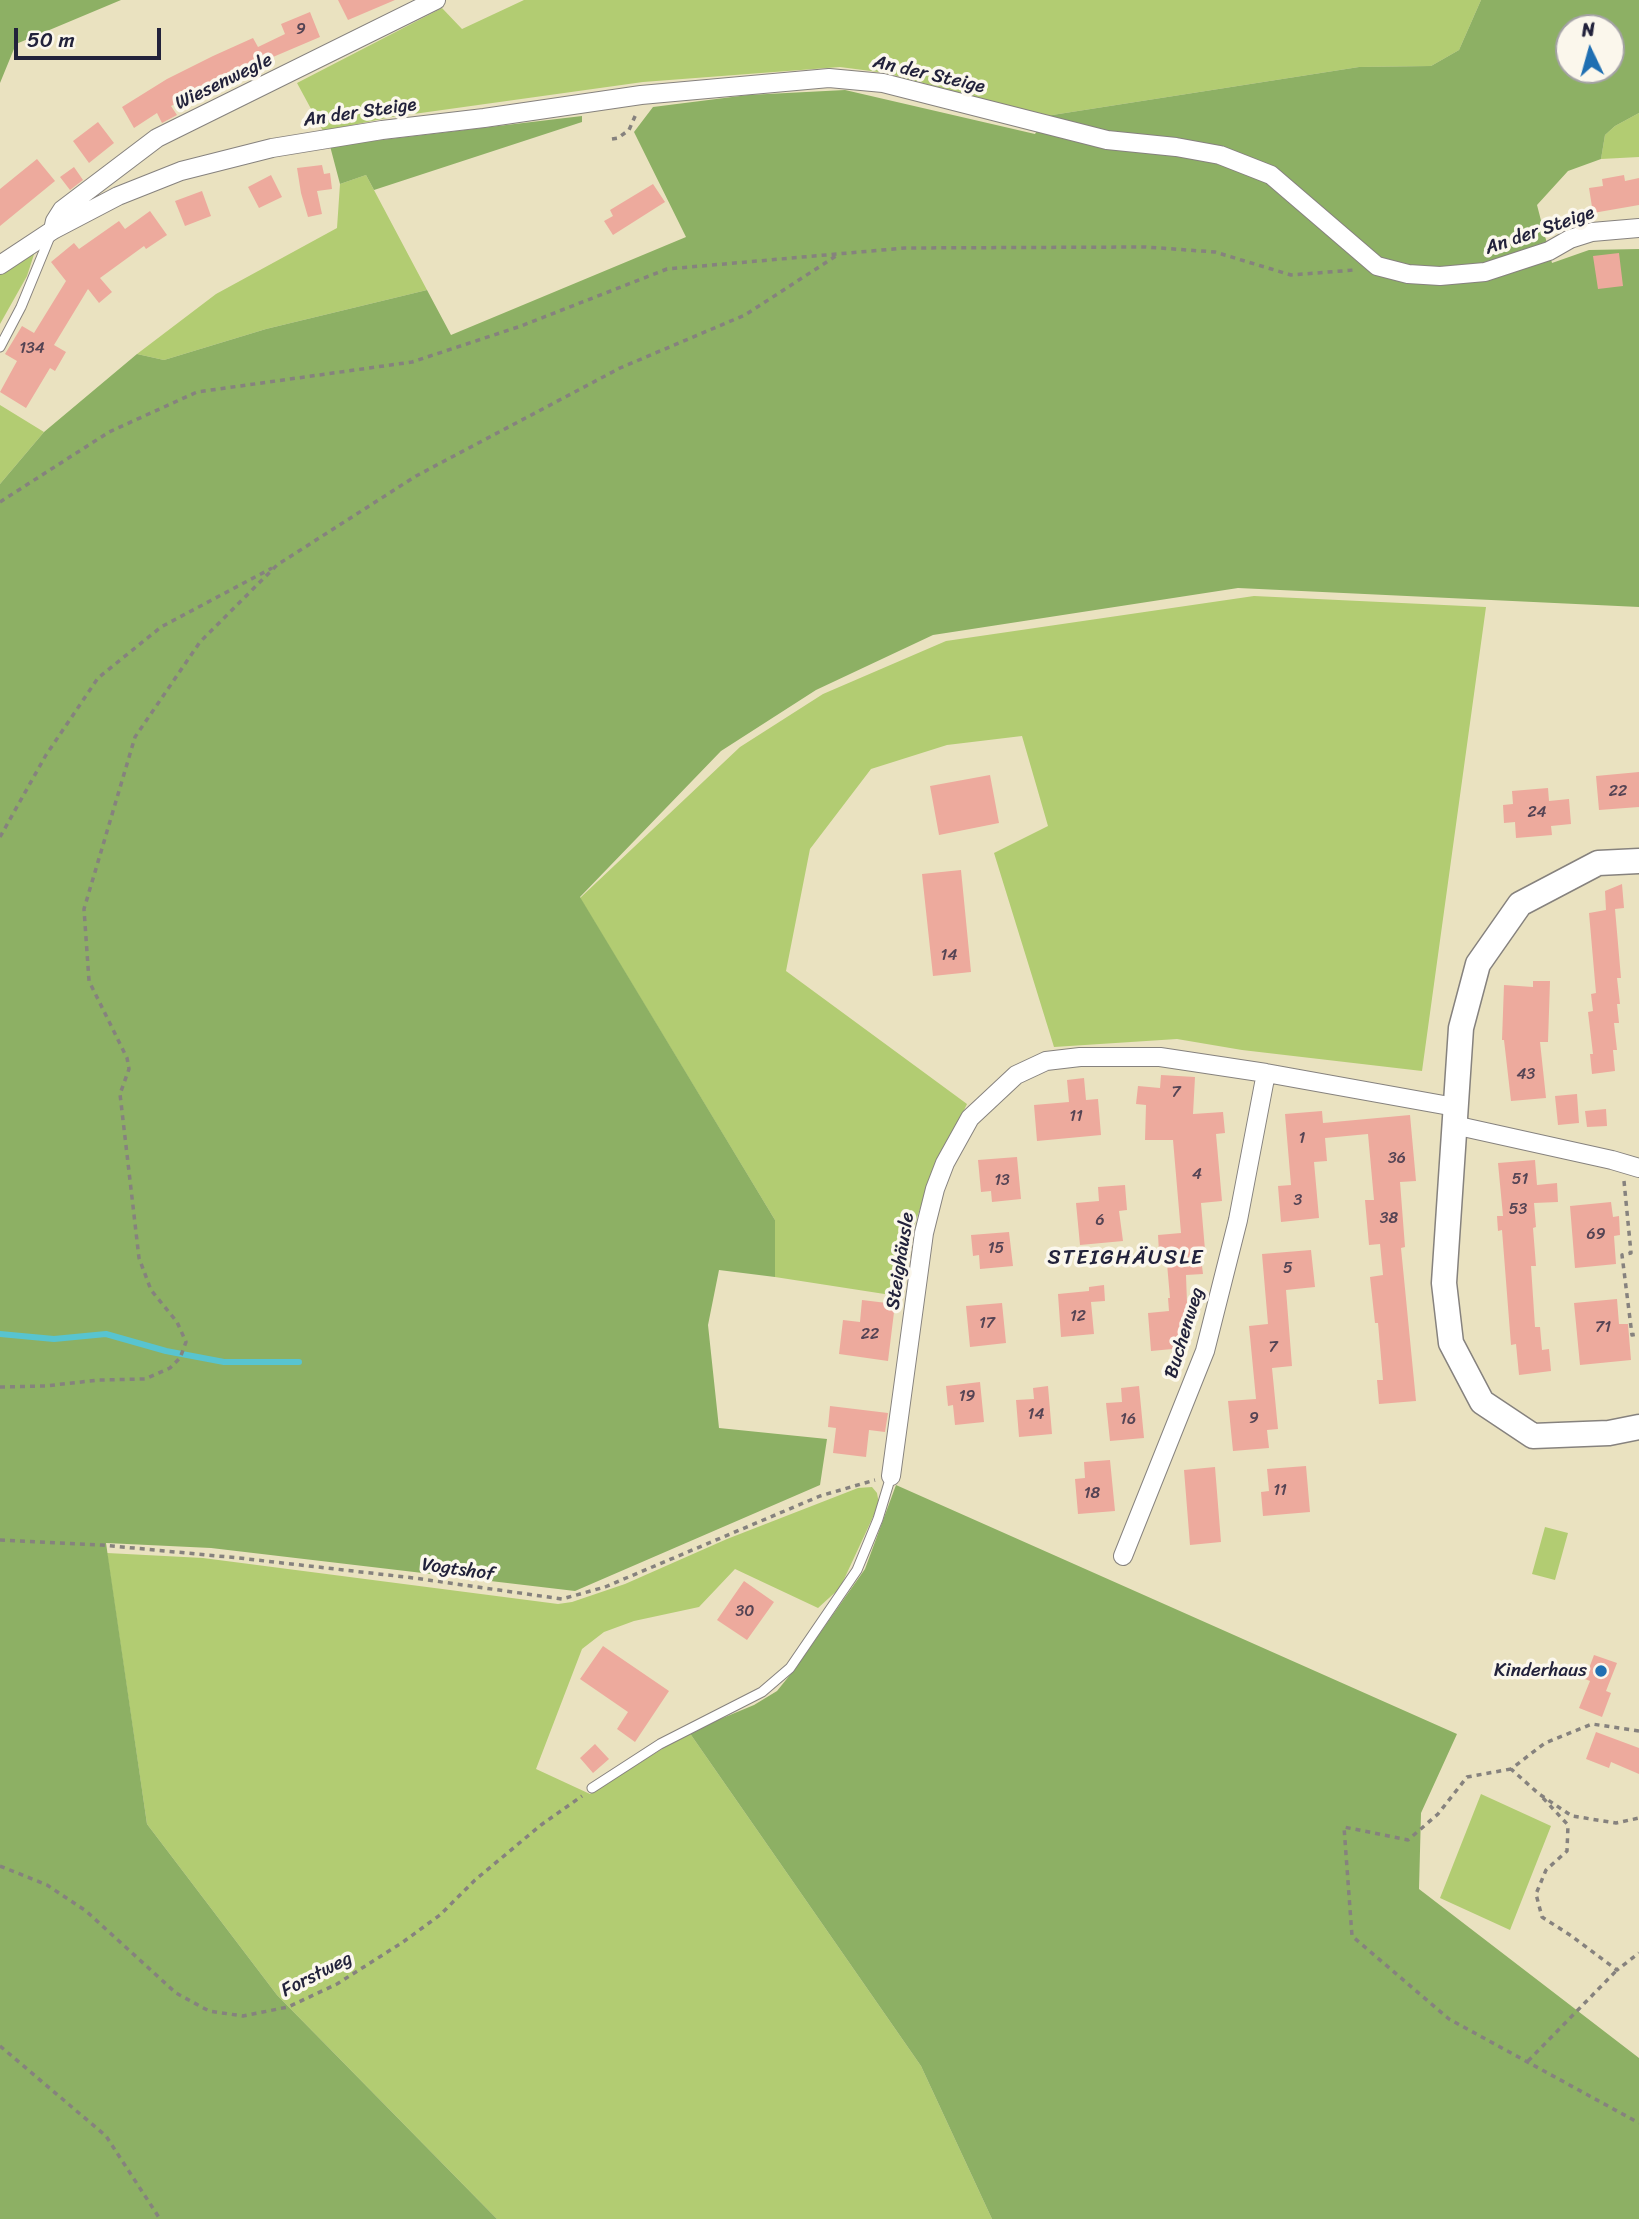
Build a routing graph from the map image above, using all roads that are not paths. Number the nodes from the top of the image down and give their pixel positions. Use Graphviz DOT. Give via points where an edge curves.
graph roads {
  1 [pos="436,0"];
  2 [pos="1639,228"];
  3 [pos="53,230"];
  4 [pos="0,265"];
  5 [pos="0,347"];
  6 [pos="1639,861"];
  7 [pos="1266,1073"];
  8 [pos="1455,1116"];
  9 [pos="1631,1166"];
  10 [pos="1639,1427"];
  11 [pos="891,1476"];
  12 [pos="1123,1556"];
  13 [pos="592,1788"];
  1 -- 3 [label="street, Wiesenwegle" via="158,138 62,210"];
  2 -- 3 [label="street, An der Steige" via="1592,232 1485,272 1408,274 1377,266 1271,175 1220,155 1107,140 883,83 830,78 641,95 272,148 181,172 118,196"];
  3 -- 4 [label="street, An der Steige"];
  3 -- 5 [label="lane"];
  6 -- 8 [label="street" via="1598,863 1520,904 1478,964 1461,1028"];
  7 -- 8 [label="street, Steighäusle"];
  7 -- 11 [label="street, Steighäusle" via="1160,1057 1046,1061 1016,1075 970,1118 934,1189 924,1233"];
  7 -- 12 [label="street, Buchenweg" via="1238,1220 1205,1351"];
  8 -- 9 [label="street, Steighäusle"];
  8 -- 10 [label="street" via="1444,1283 1451,1343 1482,1402 1533,1436"];
  11 -- 13 [label="lane, Steighäusle" via="857,1570 790,1668 762,1692 660,1744"];
}
